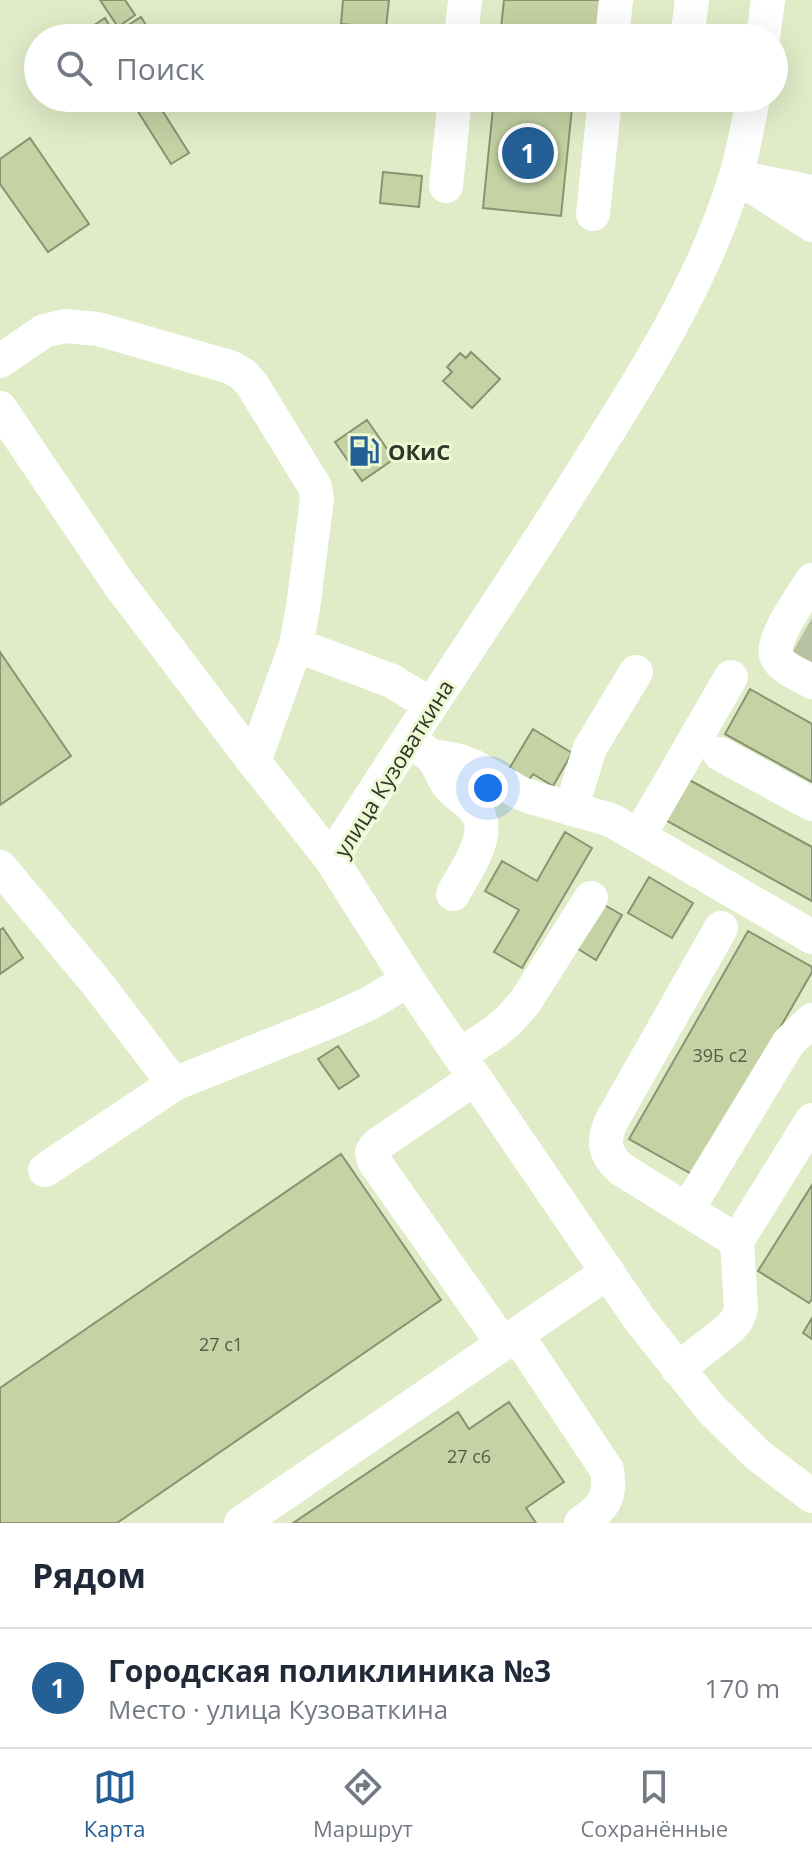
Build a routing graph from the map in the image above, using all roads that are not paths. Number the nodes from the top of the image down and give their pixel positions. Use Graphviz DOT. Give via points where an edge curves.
graph roads {
  1 [pos="465,0"];
  2 [pos="616,0"];
  3 [pos="692,0"];
  4 [pos="768,0"];
  5 [pos="462,24"];
  6 [pos="613,24"];
  7 [pos="689,24"];
  8 [pos="765,24"];
  9 [pos="454,112"];
  10 [pos="604,112"];
  11 [pos="750,112"];
  12 [pos="736,176"];
  13 [pos="446,186"];
  14 [pos="812,192"];
  15 [pos="593,214"];
  16 [pos="812,225"];
  17 [pos="0,361"];
  18 [pos="0,408"];
  19 [pos="812,580"];
  20 [pos="296,645"];
  21 [pos="636,672"];
  22 [pos="731,677"];
  23 [pos="812,682"];
  24 [pos="431,705"];
  25 [pos="420,748"];
  26 [pos="720,754"];
  27 [pos="254,762"];
  28 [pos="812,804"];
  29 [pos="571,809"];
  30 [pos="639,836"];
  31 [pos="331,859"];
  32 [pos="0,867"];
  33 [pos="453,894"];
  34 [pos="591,898"];
  35 [pos="721,928"];
  36 [pos="812,937"];
  37 [pos="408,980"];
  38 [pos="812,1020"];
  39 [pos="468,1067"];
  40 [pos="174,1084"];
  41 [pos="812,1120"];
  42 [pos="45,1170"];
  43 [pos="687,1210"];
  44 [pos="737,1241"];
  45 [pos="608,1272"];
  46 [pos="510,1340"];
  47 [pos="678,1369"];
  48 [pos="812,1496"];
  49 [pos="241,1523"];
  50 [pos="581,1523"];
  1 -- 5 [label="street"];
  2 -- 6 [label="street"];
  3 -- 7 [label="street"];
  4 -- 8 [label="street"];
  9 -- 13 [label="street"];
  10 -- 15 [label="street"];
  11 -- 12 [label="street, улица Кузоваткина"];
  12 -- 14 [label="street"];
  12 -- 16 [label="street"];
  12 -- 24 [label="street, улица Кузоваткина" via="676,317 518,576"];
  17 -- 20 [label="street" via="44,331 65,326 98,329 244,375 315,487"];
  18 -- 27 [label="street" via="119,584"];
  19 -- 23 [label="street" via="776,640 775,654"];
  20 -- 24 [label="street" via="392,681"];
  20 -- 27 [label="street"];
  21 -- 29 [label="street" via="590,748"];
  22 -- 30 [label="street"];
  24 -- 25 [label="street, улица Кузоваткина"];
  25 -- 29 [label="street" via="473,766 520,793"];
  25 -- 31 [label="street, улица Кузоваткина"];
  25 -- 33 [label="street" via="478,814 483,828"];
  26 -- 28 [label="street"];
  27 -- 31 [label="street"];
  29 -- 30 [label="street" via="611,820"];
  30 -- 36 [label="street"];
  31 -- 37 [label="street, улица Кузоваткина"];
  32 -- 40 [label="street"];
  34 -- 39 [label="street" via="525,1002"];
  35 -- 43 [label="street" via="607,1130 607,1148 621,1169"];
  37 -- 39 [label="street, улица Кузоваткина"];
  37 -- 40 [label="street" via="331,1021"];
  38 -- 43 [label="street" via="789,1042"];
  39 -- 45 [label="street, улица Кузоваткина"];
  39 -- 46 [label="street" via="372,1152"];
  40 -- 42 [label="street"];
  41 -- 44 [label="street"];
  43 -- 44 [label="street"];
  44 -- 47 [label="street" via="737,1320"];
  45 -- 46 [label="street"];
  45 -- 47 [label="street, улица Кузоваткина"];
  46 -- 49 [label="street"];
  46 -- 50 [label="street" via="607,1470 606,1499"];
  47 -- 48 [label="street, улица Кузоваткина" via="749,1446"];
}
